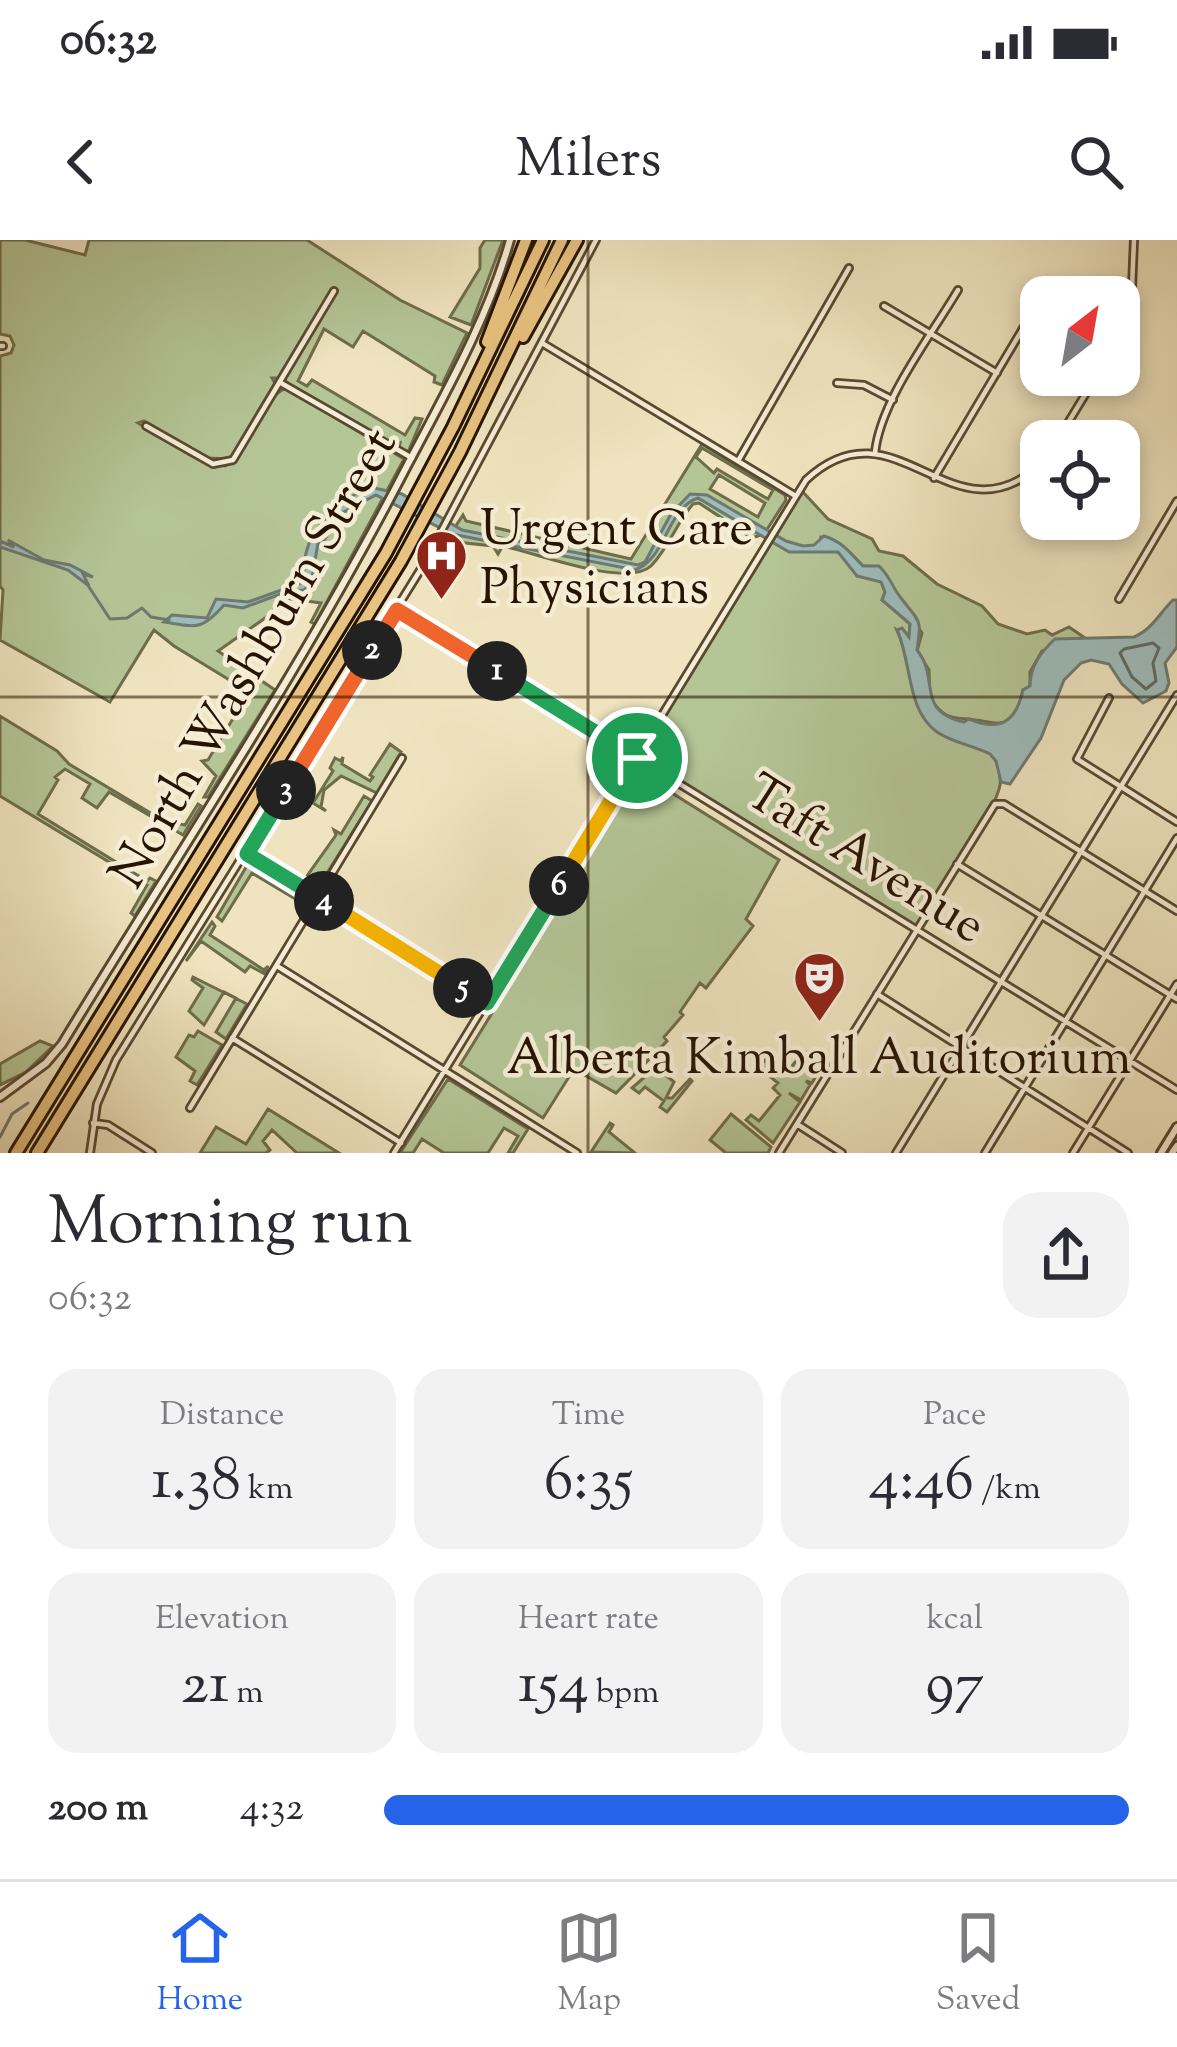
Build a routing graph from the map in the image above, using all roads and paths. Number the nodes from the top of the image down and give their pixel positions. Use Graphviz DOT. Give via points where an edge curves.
graph roads {
  1 [pos="510,240"];
  2 [pos="526,240"];
  3 [pos="543,240"];
  4 [pos="562,240"];
  5 [pos="577,240"];
  6 [pos="596,240"];
  7 [pos="1134,240"];
  8 [pos="849,268"];
  9 [pos="1132,276"];
  10 [pos="958,290"];
  11 [pos="334,291"];
  12 [pos="884,306"];
  13 [pos="1020,334"];
  14 [pos="932,335"];
  15 [pos="541,342"];
  16 [pos="509,352"];
  17 [pos="997,373"];
  18 [pos="279,382"];
  19 [pos="837,383"];
  20 [pos="893,400"];
  21 [pos="146,426"];
  22 [pos="453,427"];
  23 [pos="874,453"];
  24 [pos="412,458"];
  25 [pos="738,461"];
  26 [pos="934,478"];
  27 [pos="1020,480"];
  28 [pos="794,495"];
  29 [pos="1177,501"];
  30 [pos="1119,599"];
  31 [pos="397,610"];
  32 [pos="1177,695"];
  33 [pos="1109,698"];
  34 [pos="403,758"];
  35 [pos="637,758"];
  36 [pos="1120,787"];
  37 [pos="1177,821"];
  38 [pos="1177,838"];
  39 [pos="1080,850"];
  40 [pos="247,854"];
  41 [pos="957,864"];
  42 [pos="1144,890"];
  43 [pos="317,897"];
  44 [pos="1177,910"];
  45 [pos="1040,915"];
  46 [pos="916,930"];
  47 [pos="1106,955"];
  48 [pos="277,966"];
  49 [pos="1000,982"];
  50 [pos="1177,984"];
  51 [pos="877,994"];
  52 [pos="1173,997"];
  53 [pos="487,1003"];
  54 [pos="1065,1021"];
  55 [pos="232,1039"];
  56 [pos="961,1048"];
  57 [pos="1129,1061"];
  58 [pos="445,1070"];
  59 [pos="1025,1088"];
  60 [pos="1177,1090"];
  61 [pos="0,1093"];
  62 [pos="190,1108"];
  63 [pos="93,1124"];
  64 [pos="797,1124"];
  65 [pos="1177,1127"];
  66 [pos="1088,1128"];
  67 [pos="401,1143"];
  68 [pos="16,1153"];
  69 [pos="37,1153"];
  70 [pos="90,1153"];
  71 [pos="152,1153"];
  72 [pos="394,1153"];
  73 [pos="577,1153"];
  74 [pos="779,1153"];
  75 [pos="842,1153"];
  76 [pos="896,1153"];
  77 [pos="985,1153"];
  78 [pos="1073,1153"];
  79 [pos="1128,1153"];
  80 [pos="1161,1153"];
  1 -- 24 [label="street, North Washburn Street"];
  2 -- 22 [label="highway"];
  3 -- 22 [label="highway"];
  4 -- 16 [label="highway"];
  5 -- 16 [label="highway"];
  6 -- 15 [label="street"];
  7 -- 9 [label="street"];
  8 -- 25 [label="street"];
  10 -- 14 [label="street"];
  11 -- 18 [label="street"];
  12 -- 14 [label="street"];
  13 -- 17 [label="street"];
  14 -- 17 [label="street"];
  14 -- 20 [label="street"];
  15 -- 25 [label="street"];
  15 -- 31 [label="street"];
  16 -- 69 [label="highway" via="338,668"];
  17 -- 26 [label="street"];
  18 -- 21 [label="street" via="228,463 213,464"];
  18 -- 24 [label="street"];
  19 -- 20 [label="street"];
  20 -- 23 [label="street"];
  22 -- 68 [label="highway" via="304,690"];
  23 -- 26 [label="street"];
  23 -- 28 [label="street" via="830,462"];
  24 -- 61 [label="street, North Washburn Street" via="317,631 62,1044"];
  25 -- 28 [label="street"];
  26 -- 27 [label="street" via="989,490"];
  28 -- 35 [label="street"];
  29 -- 30 [label="street"];
  31 -- 35 [label="street, Taft Avenue"];
  31 -- 40 [label="street"];
  32 -- 36 [label="street"];
  33 -- 36 [label="street" via="1076,757"];
  34 -- 43 [label="street"];
  35 -- 46 [label="street, Taft Avenue"];
  35 -- 53 [label="street"];
  36 -- 37 [label="street"];
  36 -- 39 [label="street"];
  38 -- 42 [label="street"];
  39 -- 41 [label="street" via="997,803"];
  39 -- 42 [label="street"];
  39 -- 45 [label="street"];
  40 -- 43 [label="street"];
  40 -- 63 [label="street" via="111,1070"];
  41 -- 45 [label="street"];
  41 -- 46 [label="street"];
  42 -- 44 [label="street"];
  42 -- 47 [label="street"];
  43 -- 48 [label="street"];
  43 -- 53 [label="street"];
  45 -- 47 [label="street"];
  45 -- 49 [label="street"];
  46 -- 49 [label="street, Taft Avenue"];
  46 -- 51 [label="street"];
  47 -- 52 [label="street"];
  47 -- 54 [label="street"];
  48 -- 55 [label="street"];
  48 -- 58 [label="street"];
  49 -- 54 [label="street, Taft Avenue"];
  49 -- 56 [label="street"];
  50 -- 52 [label="street"];
  51 -- 56 [label="street"];
  51 -- 64 [label="street"];
  52 -- 57 [label="street"];
  53 -- 58 [label="street"];
  54 -- 57 [label="street, Taft Avenue"];
  54 -- 59 [label="street"];
  55 -- 62 [label="street"];
  55 -- 67 [label="street"];
  56 -- 59 [label="street"];
  56 -- 76 [label="street"];
  57 -- 60 [label="street, Taft Avenue"];
  57 -- 66 [label="street"];
  58 -- 67 [label="street"];
  58 -- 73 [label="street"];
  59 -- 66 [label="street"];
  59 -- 77 [label="street"];
  63 -- 70 [label="street"];
  63 -- 71 [label="street"];
  64 -- 74 [label="street"];
  64 -- 75 [label="street"];
  65 -- 80 [label="street"];
  66 -- 78 [label="street"];
  66 -- 79 [label="street"];
  67 -- 72 [label="street"];
}
